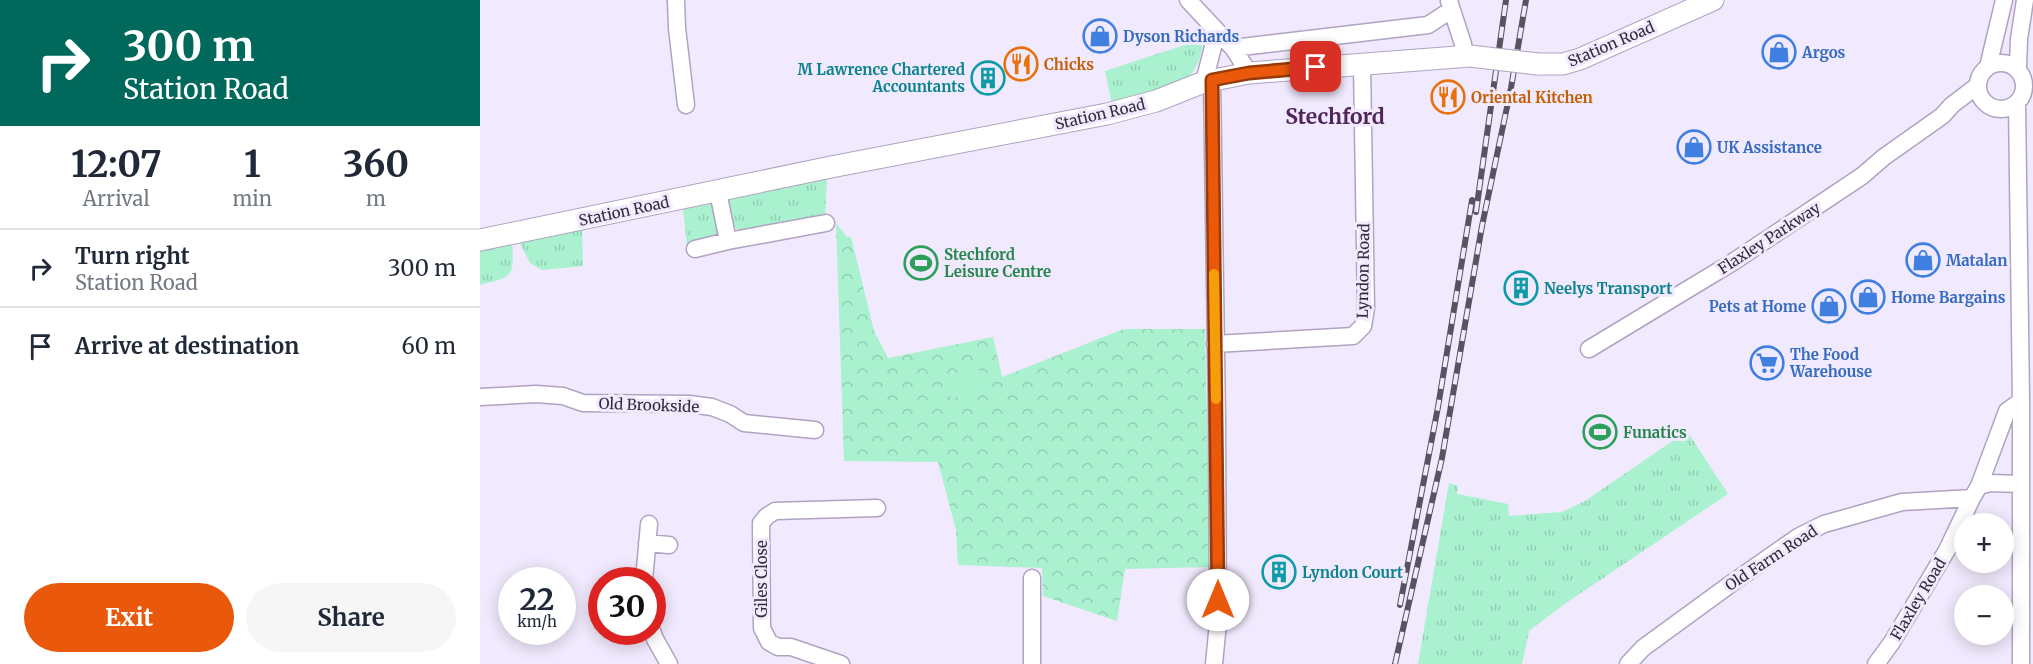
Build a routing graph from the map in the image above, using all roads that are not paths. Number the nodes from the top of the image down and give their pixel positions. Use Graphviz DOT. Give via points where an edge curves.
graph roads {
  1 [pos="1188,0"];
  2 [pos="1713,0"];
  3 [pos="2004,0"];
  4 [pos="2025,0"];
  5 [pos="681,1"];
  6 [pos="1450,5"];
  7 [pos="1228,42"];
  8 [pos="1467,56"];
  9 [pos="1362,64"];
  10 [pos="1988,67"];
  11 [pos="2018,67"];
  12 [pos="1249,73"];
  13 [pos="1208,81"];
  14 [pos="1977,86"];
  15 [pos="2017,103"];
  16 [pos="686,105"];
  17 [pos="1991,107"];
  18 [pos="1942,116"];
  19 [pos="2017,146"];
  20 [pos="718,192"];
  21 [pos="826,223"];
  22 [pos="480,240"];
  23 [pos="728,241"];
  24 [pos="2026,245"];
  25 [pos="695,249"];
  26 [pos="1215,344"];
  27 [pos="1589,349"];
  28 [pos="480,397"];
  29 [pos="2021,401"];
  30 [pos="815,430"];
  31 [pos="2021,484"];
  32 [pos="1976,492"];
  33 [pos="877,508"];
  34 [pos="648,524"];
  35 [pos="647,543"];
  36 [pos="669,545"];
  37 [pos="645,567"];
  38 [pos="1032,578"];
  39 [pos="658,645"];
  40 [pos="669,664"];
  41 [pos="841,664"];
  42 [pos="1032,664"];
  43 [pos="1214,664"];
  44 [pos="1628,664"];
  45 [pos="1876,664"];
  46 [pos="2021,664"];
  1 -- 7 [label="street"];
  2 -- 8 [label="main road, Station Road, bridge" via="1563,64"];
  3 -- 10 [label="street"];
  4 -- 11 [label="street"];
  5 -- 16 [label="street" via="677,28"];
  6 -- 7 [label="street" via="1428,26"];
  6 -- 8 [label="street"];
  7 -- 12 [label="street"];
  7 -- 13 [label="street" via="1214,43"];
  8 -- 9 [label="main road, Station Road"];
  9 -- 12 [label="main road, Station Road"];
  9 -- 26 [label="street, Lyndon Road" via="1366,308 1362,326 1353,336"];
  10 -- 11 [label="street" via="2001,62"];
  10 -- 14 [label="street"];
  11 -- 15 [label="street" via="2025,84"];
  12 -- 13 [label="main road, Station Road"];
  13 -- 20 [label="main road, Station Road" via="1107,114"];
  13 -- 26 [label="street"];
  14 -- 17 [label="street" via="1979,96"];
  14 -- 18 [label="street, Flaxley Parkway"];
  15 -- 17 [label="street" via="2007,108"];
  15 -- 19 [label="street"];
  17 -- 18 [label="street, Flaxley Parkway"];
  17 -- 19 [label="street"];
  18 -- 27 [label="street, Flaxley Parkway" via="1862,176 1733,262"];
  19 -- 24 [label="street"];
  20 -- 22 [label="main road, Station Road"];
  20 -- 23 [label="street"];
  21 -- 23 [label="street"];
  23 -- 25 [label="street"];
  24 -- 29 [label="street"];
  26 -- 43 [label="street" via="1218,623"];
  28 -- 30 [label="street, Old Brookside" via="536,394 563,396 583,403 689,404 712,407 744,423"];
  29 -- 31 [label="street"];
  29 -- 32 [label="street, Flaxley Road" via="2007,411"];
  31 -- 32 [label="street" via="1990,483"];
  31 -- 46 [label="street"];
  32 -- 44 [label="street, Old Farm Road" via="1902,502 1824,524 1798,537 1723,589 1642,648"];
  32 -- 45 [label="street, Flaxley Road" via="1947,550"];
  33 -- 41 [label="street, Giles Close" via="775,511 761,523 762,628 769,642"];
  34 -- 35 [label="street"];
  35 -- 36 [label="street"];
  35 -- 37 [label="street"];
  38 -- 42 [label="street"];
  39 -- 40 [label="street"];
}
